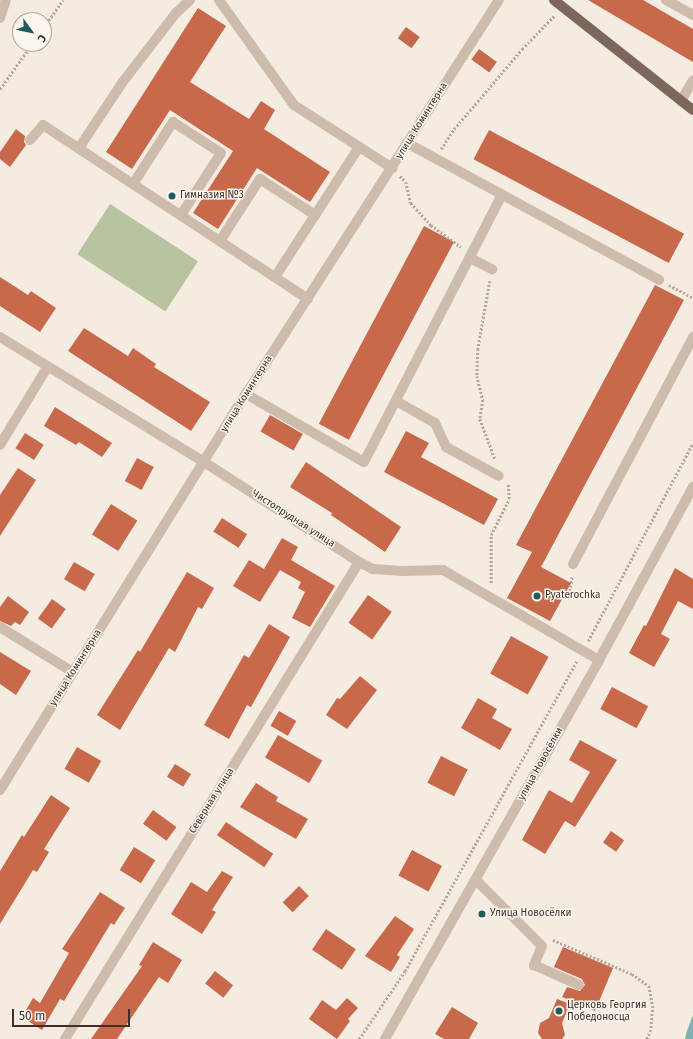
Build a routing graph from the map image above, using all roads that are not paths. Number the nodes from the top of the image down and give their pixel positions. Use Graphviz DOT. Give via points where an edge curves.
graph roads {
  1 [pos="6,0"];
  2 [pos="190,0"];
  3 [pos="219,0"];
  4 [pos="500,0"];
  5 [pos="554,0"];
  6 [pos="666,0"];
  7 [pos="693,15"];
  8 [pos="0,18"];
  9 [pos="693,80"];
  10 [pos="681,101"];
  11 [pos="693,110"];
  12 [pos="30,140"];
  13 [pos="407,143"];
  14 [pos="359,147"];
  15 [pos="79,148"];
  16 [pos="392,168"];
  17 [pos="133,184"];
  18 [pos="502,195"];
  19 [pos="181,215"];
  20 [pos="315,215"];
  21 [pos="220,241"];
  22 [pos="470,258"];
  23 [pos="492,269"];
  24 [pos="275,278"];
  25 [pos="659,280"];
  26 [pos="308,299"];
  27 [pos="0,337"];
  28 [pos="693,337"];
  29 [pos="48,366"];
  30 [pos="246,394"];
  31 [pos="396,402"];
  32 [pos="0,445"];
  33 [pos="204,462"];
  34 [pos="500,476"];
  35 [pos="693,486"];
  36 [pos="359,562"];
  37 [pos="573,564"];
  38 [pos="0,627"];
  39 [pos="599,660"];
  40 [pos="73,672"];
  41 [pos="0,790"];
  42 [pos="476,880"];
  43 [pos="579,985"];
  44 [pos="66,1039"];
  45 [pos="385,1039"];
  1 -- 8 [label="street"];
  2 -- 15 [label="street" via="122,82"];
  3 -- 14 [label="street" via="294,105"];
  4 -- 13 [label="street, улица Коминтерна"];
  5 -- 10 [label="main road"];
  6 -- 7 [label="street"];
  9 -- 10 [label="street"];
  10 -- 11 [label="main road"];
  12 -- 15 [label="street" via="43,125"];
  13 -- 16 [label="street, улица Коминтерна"];
  13 -- 18 [label="street"];
  14 -- 16 [label="street"];
  14 -- 20 [label="street"];
  15 -- 17 [label="street"];
  16 -- 26 [label="street, улица Коминтерна"];
  17 -- 19 [label="street"];
  17 -- 19 [label="street" via="173,122 221,153"];
  18 -- 22 [label="street"];
  18 -- 25 [label="street"];
  19 -- 21 [label="street"];
  20 -- 21 [label="street" via="260,179"];
  20 -- 24 [label="street"];
  21 -- 24 [label="street"];
  22 -- 23 [label="street"];
  22 -- 31 [label="street"];
  24 -- 26 [label="street"];
  26 -- 30 [label="street, улица Коминтерна"];
  27 -- 29 [label="street, Чистопрудная улица"];
  28 -- 37 [label="street"];
  29 -- 32 [label="street"];
  29 -- 33 [label="street, Чистопрудная улица"];
  30 -- 31 [label="street" via="364,462"];
  30 -- 33 [label="street, улица Коминтерна"];
  31 -- 34 [label="street" via="435,423 446,447"];
  33 -- 36 [label="street, Чистопрудная улица"];
  33 -- 40 [label="street, улица Коминтерна"];
  35 -- 39 [label="street, улица Новосёлки"];
  36 -- 39 [label="street, Чистопрудная улица" via="373,569 443,570"];
  36 -- 44 [label="street, Северная улица"];
  38 -- 40 [label="street"];
  39 -- 42 [label="street, улица Новосёлки"];
  40 -- 41 [label="street, улица Коминтерна"];
  42 -- 43 [label="street" via="542,946 534,964"];
  42 -- 45 [label="street, улица Новосёлки"];
}
